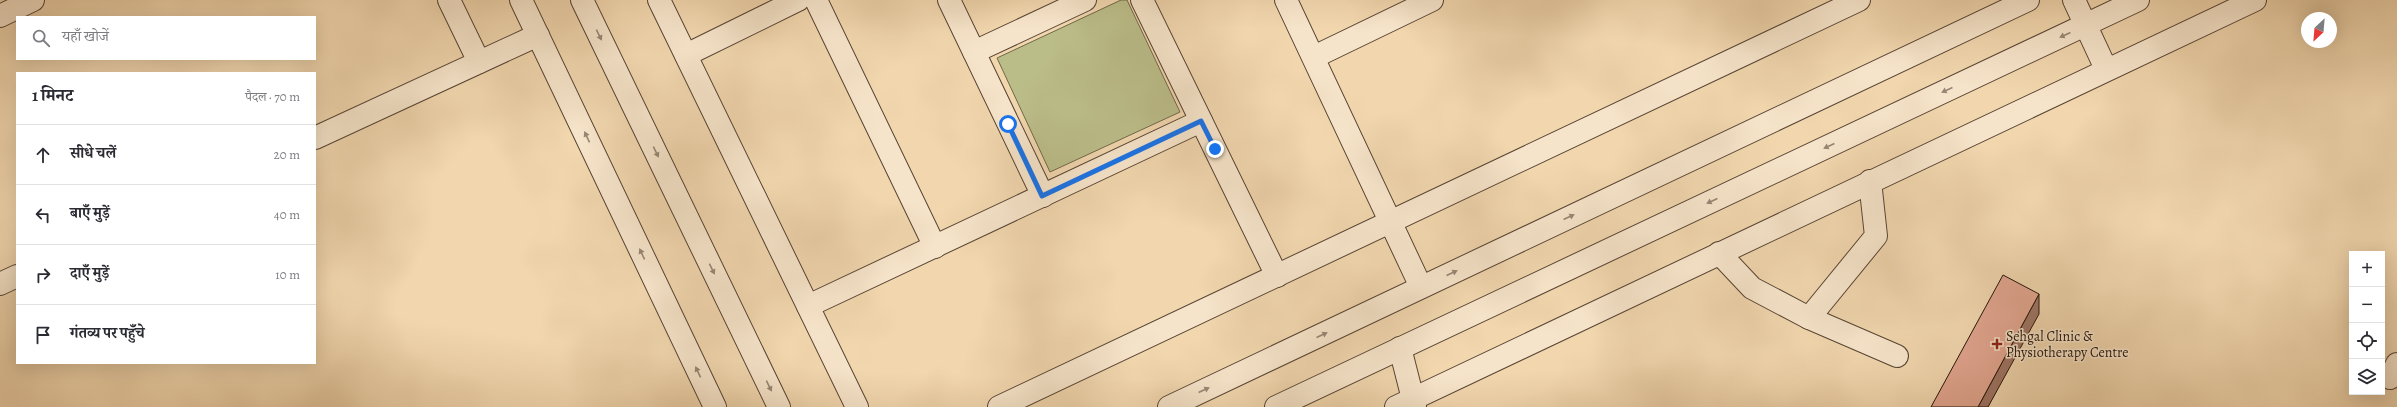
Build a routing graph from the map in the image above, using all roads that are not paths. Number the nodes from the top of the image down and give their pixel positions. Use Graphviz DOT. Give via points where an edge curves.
graph roads {
  1 [pos="33,0"];
  2 [pos="449,0"];
  3 [pos="521,0"];
  4 [pos="582,0"];
  5 [pos="659,0"];
  6 [pos="798,0"];
  7 [pos="816,0"];
  8 [pos="949,0"];
  9 [pos="1085,0"];
  10 [pos="1142,0"];
  11 [pos="1286,0"];
  12 [pos="1432,0"];
  13 [pos="1859,0"];
  14 [pos="2028,0"];
  15 [pos="2074,0"];
  16 [pos="2138,0"];
  17 [pos="2255,0"];
  18 [pos="0,16"];
  19 [pos="2086,25"];
  20 [pos="538,35"];
  21 [pos="974,52"];
  22 [pos="686,55"];
  23 [pos="1314,57"];
  24 [pos="479,62"];
  25 [pos="2106,68"];
  26 [pos="1201,121"];
  27 [pos="316,138"];
  28 [pos="1870,181"];
  29 [pos="1042,196"];
  30 [pos="1391,222"];
  31 [pos="935,247"];
  32 [pos="1719,253"];
  33 [pos="16,276"];
  34 [pos="1277,276"];
  35 [pos="0,284"];
  36 [pos="1421,288"];
  37 [pos="808,306"];
  38 [pos="1809,318"];
  39 [pos="1400,348"];
  40 [pos="1897,356"];
  41 [pos="1408,404"];
  42 [pos="715,407"];
  43 [pos="779,407"];
  44 [pos="857,407"];
  45 [pos="999,407"];
  46 [pos="1169,407"];
  47 [pos="1276,407"];
  1 -- 18 [label="street"];
  2 -- 24 [label="street"];
  3 -- 20 [label="street"];
  4 -- 43 [label="street, one-way"];
  5 -- 22 [label="street"];
  6 -- 22 [label="street"];
  7 -- 31 [label="street"];
  8 -- 21 [label="street"];
  9 -- 21 [label="street"];
  10 -- 26 [label="street"];
  11 -- 23 [label="street"];
  12 -- 23 [label="street"];
  13 -- 30 [label="street"];
  36 -- 14 [label="street, one-way"];
  15 -- 19 [label="street"];
  16 -- 19 [label="street"];
  17 -- 25 [label="street"];
  19 -- 25 [label="street"];
  19 -- 39 [label="street, one-way"];
  20 -- 24 [label="street"];
  42 -- 20 [label="street, one-way"];
  21 -- 29 [label="street"];
  22 -- 37 [label="street"];
  23 -- 30 [label="street"];
  24 -- 27 [label="street"];
  25 -- 28 [label="street"];
  26 -- 29 [label="street"];
  26 -- 34 [label="street"];
  28 -- 32 [label="street"];
  28 -- 38 [label="street" via="1876,236"];
  29 -- 31 [label="street"];
  30 -- 34 [label="street"];
  30 -- 36 [label="street"];
  31 -- 37 [label="street"];
  32 -- 38 [label="street" via="1752,288"];
  32 -- 41 [label="street"];
  33 -- 35 [label="street"];
  34 -- 45 [label="street"];
  46 -- 36 [label="street, one-way"];
  37 -- 44 [label="street"];
  38 -- 40 [label="street"];
  39 -- 41 [label="street"];
  39 -- 47 [label="street"];
}
